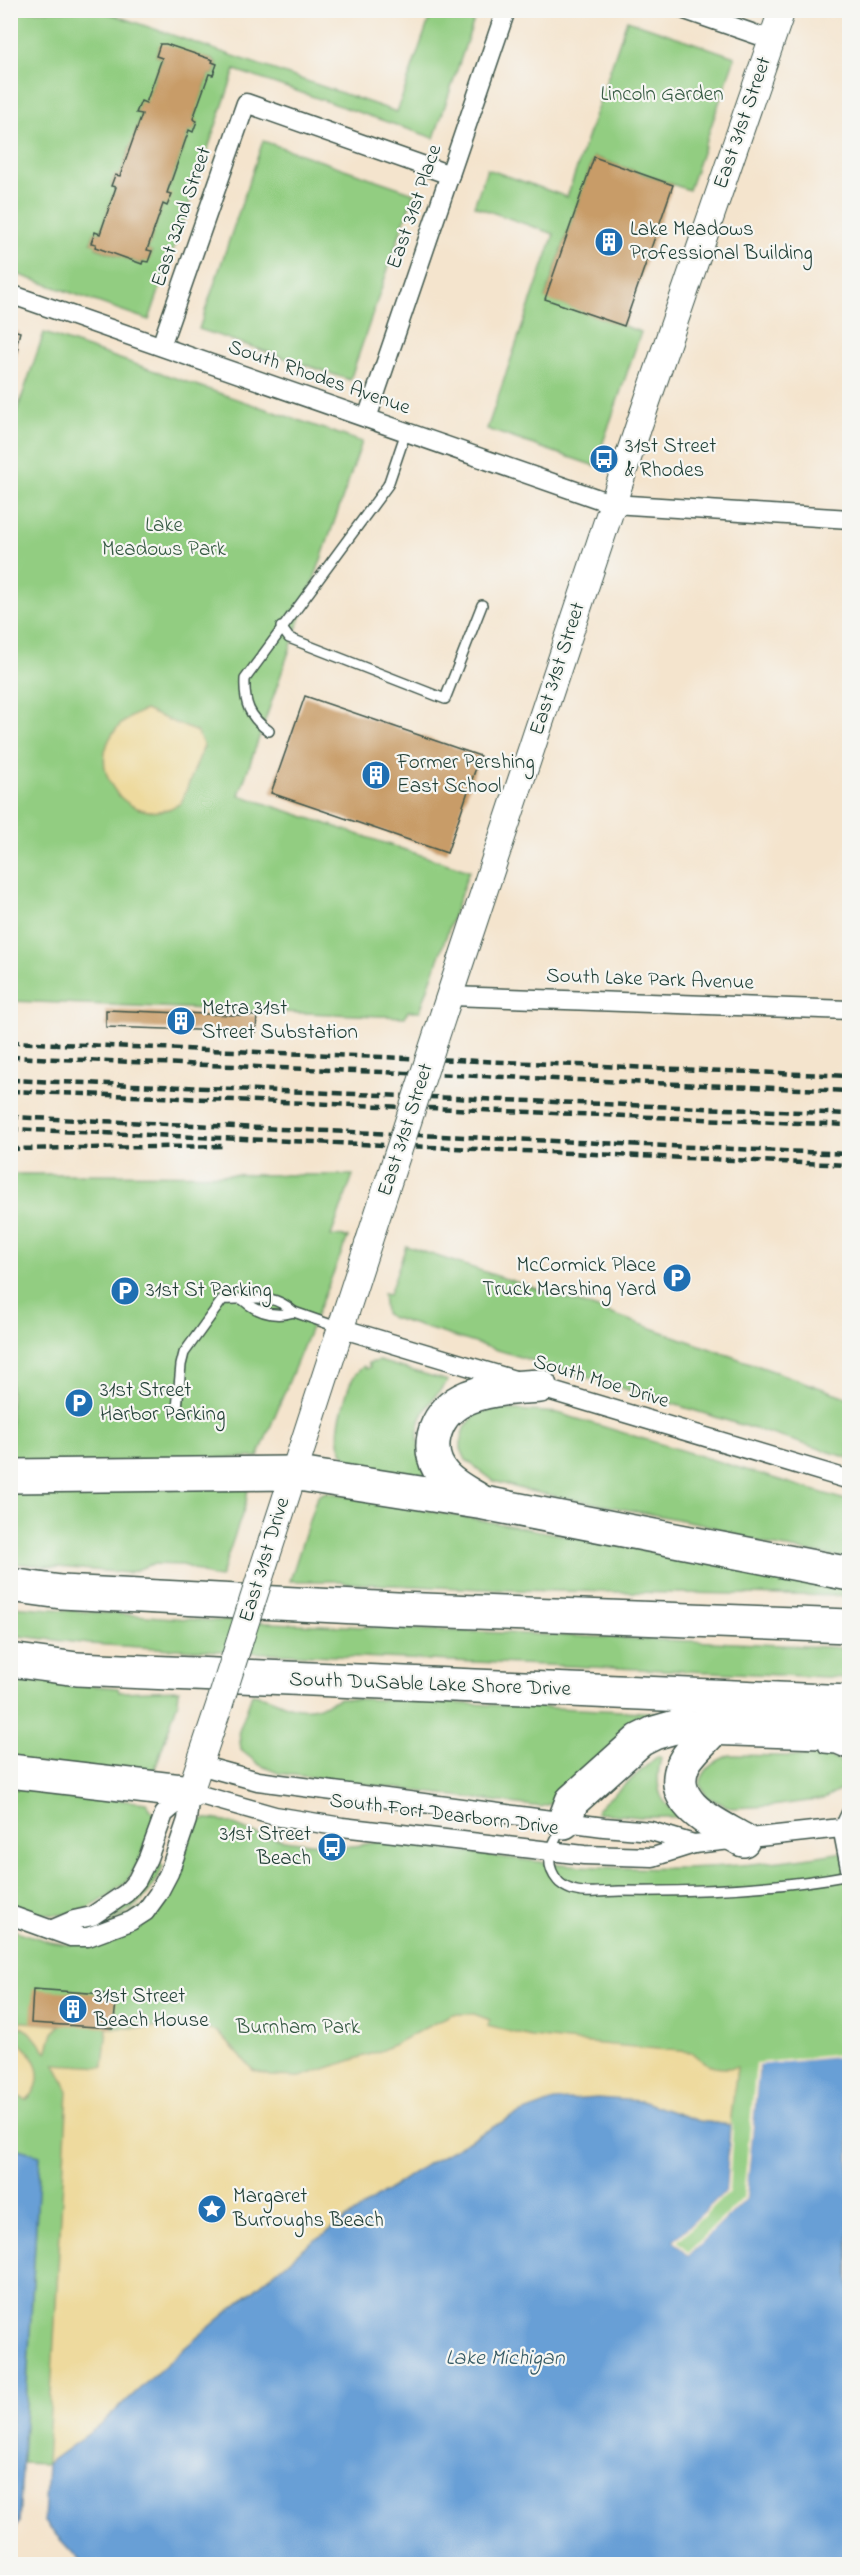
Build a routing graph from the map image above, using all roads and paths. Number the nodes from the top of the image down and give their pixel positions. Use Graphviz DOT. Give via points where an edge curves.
graph roads {
  1 [pos="506,10"];
  2 [pos="686,10"];
  3 [pos="782,10"];
  4 [pos="772,40"];
  5 [pos="450,175"];
  6 [pos="10,294"];
  7 [pos="161,346"];
  8 [pos="367,418"];
  9 [pos="406,432"];
  10 [pos="613,504"];
  11 [pos="849,519"];
  12 [pos="482,605"];
  13 [pos="281,627"];
  14 [pos="269,730"];
  15 [pos="447,1004"];
  16 [pos="849,1010"];
  17 [pos="243,1300"];
  18 [pos="294,1312"];
  19 [pos="340,1328"];
  20 [pos="540,1386"];
  21 [pos="177,1409"];
  22 [pos="292,1473"];
  23 [pos="10,1476"];
  24 [pos="849,1480"];
  25 [pos="484,1503"];
  26 [pos="849,1574"];
  27 [pos="10,1585"];
  28 [pos="849,1626"];
  29 [pos="10,1660"];
  30 [pos="849,1702"];
  31 [pos="713,1729"];
  32 [pos="849,1733"];
  33 [pos="817,1747"];
  34 [pos="849,1755"];
  35 [pos="10,1772"];
  36 [pos="195,1779"];
  37 [pos="849,1805"];
  38 [pos="564,1822"];
  39 [pos="844,1829"];
  40 [pos="743,1840"];
  41 [pos="694,1844"];
  42 [pos="549,1851"];
  43 [pos="848,1876"];
  44 [pos="10,1915"];
  45 [pos="53,1929"];
  1 -- 5 [label="street, East 31st Place"];
  2 -- 4 [label="street"];
  3 -- 4 [label="main road, East 31st Street"];
  4 -- 10 [label="main road, East 31st Street"];
  5 -- 7 [label="street, East 32nd Street" via="246,103"];
  5 -- 8 [label="street, East 31st Place"];
  6 -- 7 [label="street, South Rhodes Avenue"];
  7 -- 8 [label="street, South Rhodes Avenue"];
  8 -- 9 [label="street, South Rhodes Avenue"];
  9 -- 10 [label="street, South Rhodes Avenue"];
  9 -- 13 [label="lane" via="388,485"];
  10 -- 11 [label="street, South Rhodes Avenue"];
  10 -- 15 [label="main road, East 31st Street"];
  12 -- 13 [label="lane" via="445,699 289,638"];
  13 -- 14 [label="lane" via="245,679 248,710"];
  15 -- 16 [label="street, South Lake Park Avenue"];
  15 -- 19 [label="main road, East 31st Street, bridge"];
  17 -- 18 [label="lane" via="256,1296 285,1304"];
  17 -- 18 [label="lane" via="265,1313 280,1316"];
  17 -- 21 [label="lane" via="223,1299 184,1353"];
  18 -- 19 [label="lane"];
  19 -- 20 [label="street, South Moe Drive"];
  19 -- 22 [label="main road, East 31st Drive"];
  20 -- 24 [label="street, South Moe Drive"];
  20 -- 25 [label="highway" via="479,1393 448,1409 437,1425 432,1446 435,1462 446,1478"];
  22 -- 23 [label="highway"];
  22 -- 25 [label="highway"];
  22 -- 36 [label="main road, East 31st Drive, bridge"];
  25 -- 26 [label="highway"];
  27 -- 28 [label="highway" via="61,1592 397,1609"];
  29 -- 30 [label="highway, South DuSable Lake Shore Drive" via="77,1669"];
  31 -- 32 [label="highway" via="776,1736"];
  31 -- 38 [label="highway" via="675,1727 640,1740 572,1801"];
  31 -- 40 [label="highway" via="684,1763 680,1790 702,1815"];
  33 -- 34 [label="lane"];
  35 -- 36 [label="highway"];
  36 -- 38 [label="street, South Fort Dearborn Drive" via="258,1781"];
  36 -- 42 [label="street, South Fort Dearborn Drive" via="275,1816"];
  36 -- 45 [label="street" via="164,1814 148,1858 126,1893 92,1916"];
  36 -- 45 [label="street" via="176,1854 145,1912 113,1930 88,1937 71,1937"];
  37 -- 39 [label="lane"];
  38 -- 41 [label="street, South Fort Dearborn Drive" via="651,1831"];
  38 -- 42 [label="lane"];
  39 -- 40 [label="street, South Fort Dearborn Drive"];
  39 -- 43 [label="lane"];
  40 -- 41 [label="street, South Fort Dearborn Drive"];
  41 -- 42 [label="street, South Fort Dearborn Drive" via="653,1857"];
  42 -- 43 [label="lane" via="558,1881 570,1890 718,1889"];
  44 -- 45 [label="street"];
}
